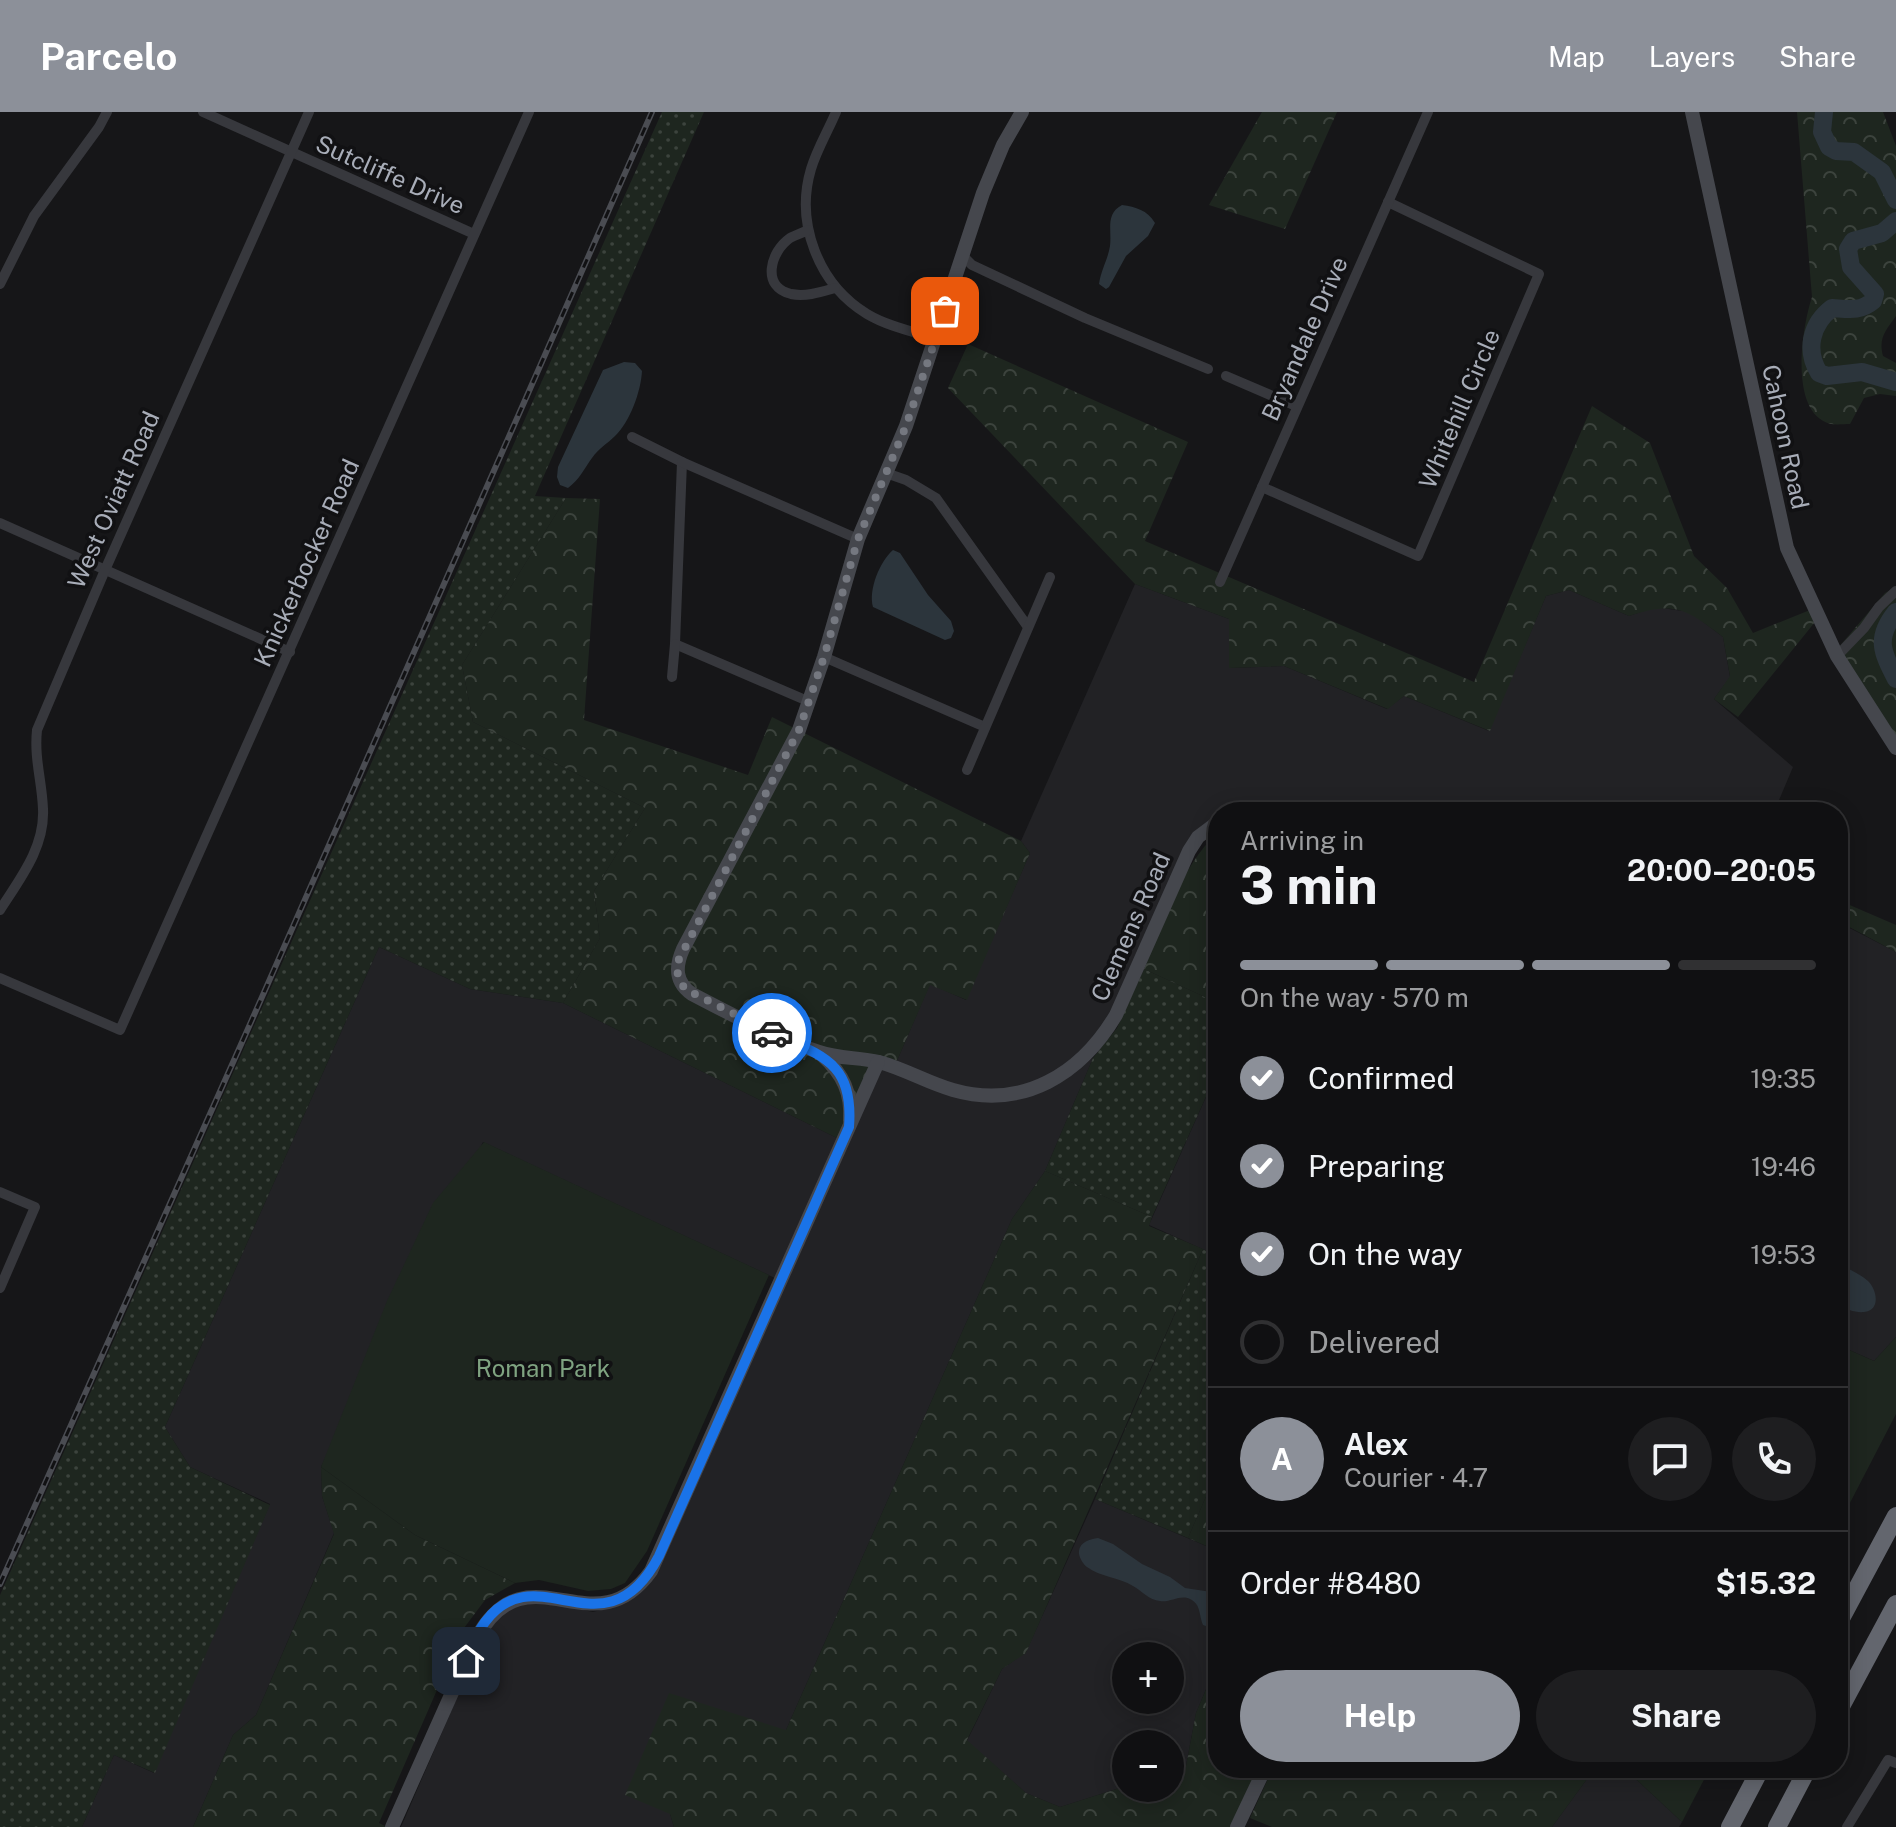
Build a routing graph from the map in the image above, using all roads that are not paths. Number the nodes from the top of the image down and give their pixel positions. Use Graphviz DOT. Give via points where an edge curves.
graph roads {
  1 [pos="107,112"];
  2 [pos="203,112"];
  3 [pos="309,112"];
  4 [pos="529,112"];
  5 [pos="836,112"];
  6 [pos="1022,112"];
  7 [pos="1428,112"];
  8 [pos="1692,112"];
  9 [pos="290,152"];
  10 [pos="1388,202"];
  11 [pos="808,230"];
  12 [pos="474,234"];
  13 [pos="962,255"];
  14 [pos="0,284"];
  15 [pos="835,288"];
  16 [pos="937,339"];
  17 [pos="1208,369"];
  18 [pos="1226,376"];
  19 [pos="1296,406"];
  20 [pos="632,437"];
  21 [pos="682,462"];
  22 [pos="886,473"];
  23 [pos="1262,487"];
  24 [pos="0,523"];
  25 [pos="858,539"];
  26 [pos="105,570"];
  27 [pos="1050,577"];
  28 [pos="1220,582"];
  29 [pos="1896,591"];
  30 [pos="1028,627"];
  31 [pos="675,644"];
  32 [pos="290,652"];
  33 [pos="1837,656"];
  34 [pos="824,657"];
  35 [pos="672,677"];
  36 [pos="810,702"];
  37 [pos="985,727"];
  38 [pos="1896,748"];
  39 [pos="967,770"];
  40 [pos="1208,830"];
  41 [pos="0,910"];
  42 [pos="0,978"];
  43 [pos="819,1052"];
  44 [pos="878,1062"];
  45 [pos="849,1127"];
  46 [pos="0,1192"];
  47 [pos="0,1288"];
  48 [pos="1896,1516"];
  49 [pos="1896,1604"];
  50 [pos="1848,1605"];
  51 [pos="1848,1693"];
  52 [pos="1896,1763"];
  53 [pos="1260,1778"];
  54 [pos="1756,1778"];
  55 [pos="1803,1778"];
  56 [pos="392,1827"];
  57 [pos="1237,1827"];
  58 [pos="1730,1827"];
  59 [pos="1777,1827"];
  60 [pos="1847,1827"];
  1 -- 14 [label="street" via="34,216"];
  2 -- 9 [label="street, Sutcliffe Drive"];
  3 -- 9 [label="street, West Oviatt Road"];
  4 -- 12 [label="street, Knickerbocker Road"];
  5 -- 11 [label="street" via="810,172"];
  6 -- 13 [label="street" via="998,157"];
  7 -- 10 [label="street, Bryandale Drive"];
  8 -- 33 [label="street, Cahoon Road" via="1787,548"];
  9 -- 12 [label="street, Sutcliffe Drive"];
  9 -- 26 [label="street, West Oviatt Road"];
  10 -- 19 [label="street, Bryandale Drive"];
  10 -- 23 [label="street, Whitehill Circle" via="1539,274 1418,556"];
  11 -- 15 [label="street"];
  11 -- 15 [label="street" via="790,238 774,259 770,268 775,285 793,295"];
  12 -- 32 [label="street, Knickerbocker Road"];
  13 -- 16 [label="street"];
  13 -- 17 [label="street" via="972,265 1085,318"];
  15 -- 16 [label="street" via="867,314"];
  16 -- 22 [label="street"];
  18 -- 19 [label="street"];
  19 -- 23 [label="street, Bryandale Drive"];
  20 -- 21 [label="street"];
  21 -- 25 [label="street"];
  21 -- 31 [label="street"];
  22 -- 25 [label="street"];
  22 -- 30 [label="street" via="936,498"];
  23 -- 28 [label="street, Bryandale Drive"];
  24 -- 26 [label="street"];
  25 -- 34 [label="street"];
  26 -- 32 [label="street"];
  26 -- 41 [label="street, West Oviatt Road" via="37,730 41,833 33,857"];
  27 -- 30 [label="street"];
  29 -- 33 [label="street"];
  30 -- 37 [label="street"];
  31 -- 35 [label="street"];
  31 -- 36 [label="street"];
  32 -- 42 [label="street, Knickerbocker Road" via="120,1030"];
  33 -- 38 [label="street, Cahoon Road"];
  34 -- 36 [label="street"];
  34 -- 37 [label="street"];
  36 -- 43 [label="street" via="677,970 681,984 692,994"];
  37 -- 39 [label="street"];
  40 -- 44 [label="street, Clemens Road" via="1189,851 1116,1015 1088,1055 1066,1073 1042,1085 977,1095"];
  43 -- 44 [label="street, Clemens Road"];
  43 -- 45 [label="street" via="844,1080"];
  44 -- 45 [label="street"];
  45 -- 56 [label="street" via="651,1571 631,1593 607,1603 589,1605 537,1595 497,1610 476,1639"];
  46 -- 47 [label="street" via="35,1207"];
  48 -- 50 [label="highway"];
  49 -- 51 [label="highway"];
  52 -- 60 [label="street" via="1888,1760"];
  53 -- 57 [label="street"];
  54 -- 58 [label="highway"];
  55 -- 59 [label="highway"];
}
